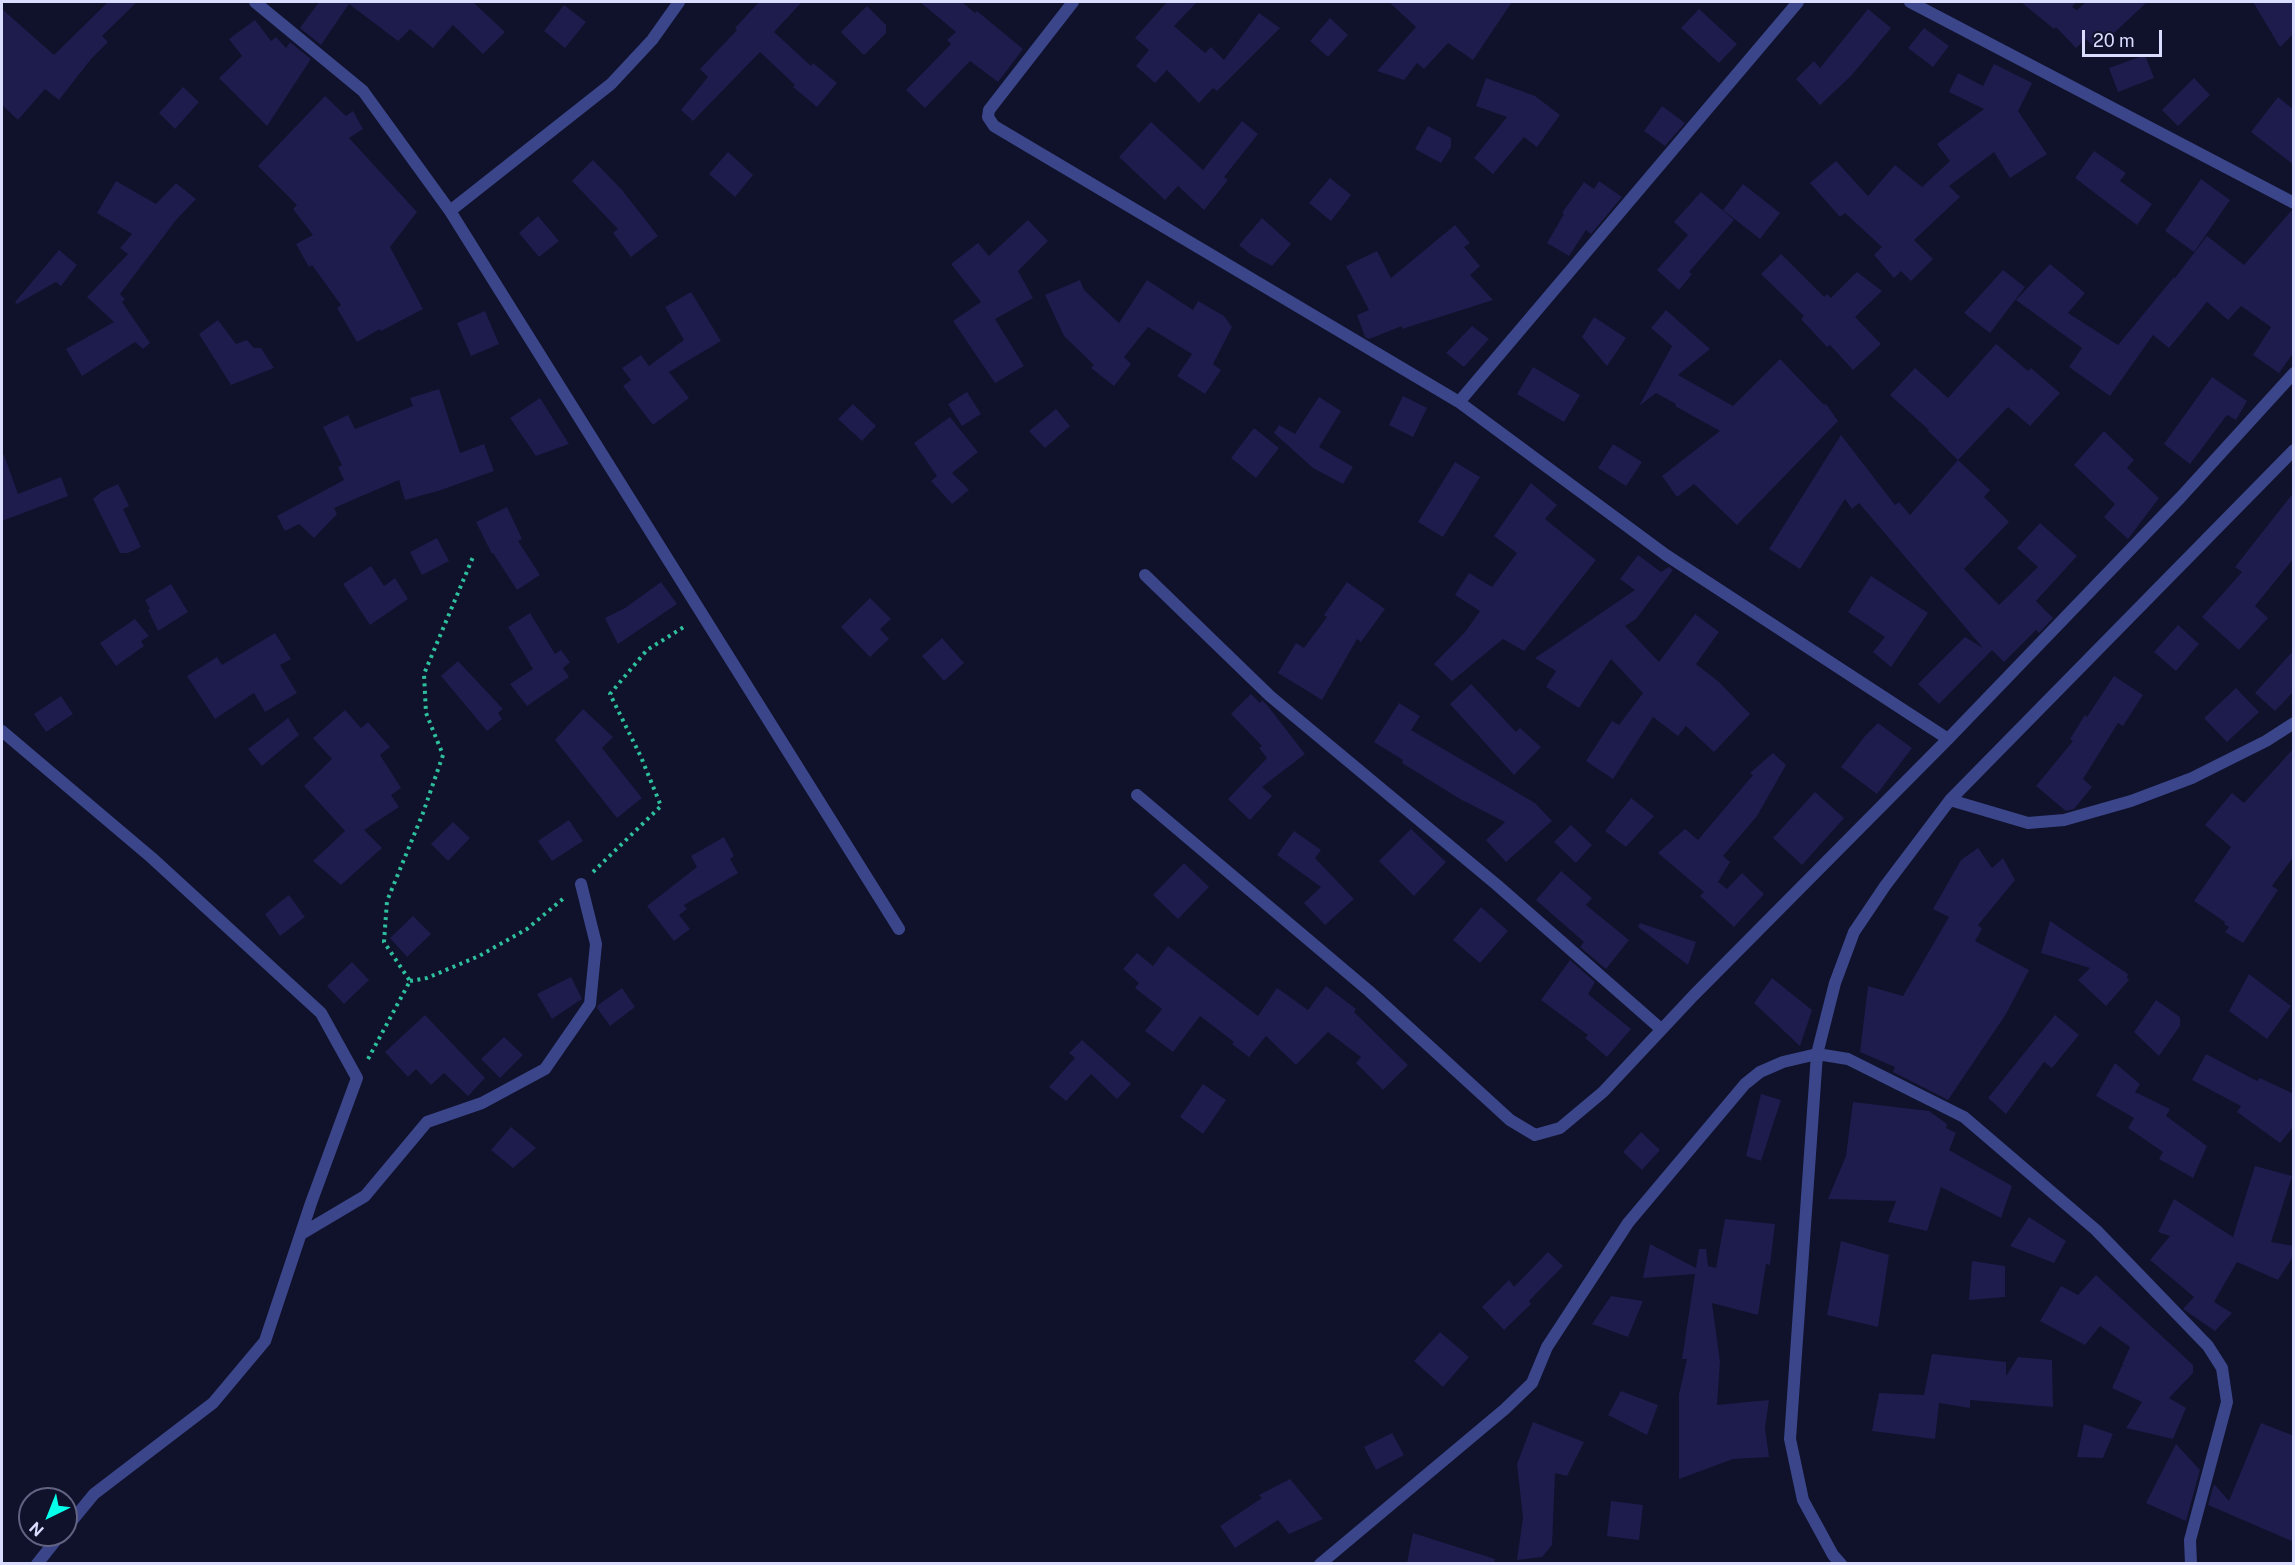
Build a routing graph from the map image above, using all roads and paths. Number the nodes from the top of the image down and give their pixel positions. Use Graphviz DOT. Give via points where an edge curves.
graph roads {
  1 [pos="255,2"];
  2 [pos="679,2"];
  3 [pos="1073,2"];
  4 [pos="1798,2"];
  5 [pos="1910,2"];
  6 [pos="2294,203"];
  7 [pos="450,211"];
  8 [pos="2294,373"];
  9 [pos="1459,402"];
  10 [pos="2294,450"];
  11 [pos="473,557"];
  12 [pos="1145,575"];
  13 [pos="703,615"];
  14 [pos="2294,723"];
  15 [pos="2,731"];
  16 [pos="1948,739"];
  17 [pos="1137,795"];
  18 [pos="1950,800"];
  19 [pos="581,884"];
  20 [pos="899,929"];
  21 [pos="410,981"];
  22 [pos="1661,1029"];
  23 [pos="1817,1054"];
  24 [pos="357,1078"];
  25 [pos="301,1234"];
  26 [pos="78,1513"];
  27 [pos="50,1547"];
  28 [pos="37,1563"];
  29 [pos="1320,1563"];
  30 [pos="1842,1563"];
  31 [pos="2191,1563"];
  1 -- 7 [label="street" via="363,91"];
  2 -- 7 [label="street" via="652,40 610,84"];
  3 -- 9 [label="street" via="988,110 994,126"];
  4 -- 9 [label="street"];
  5 -- 6 [label="street"];
  7 -- 13 [label="street"];
  8 -- 16 [label="street" via="2180,498"];
  9 -- 16 [label="street" via="1666,555"];
  10 -- 18 [label="street"];
  11 -- 21 [label="path" via="424,674 426,713 443,755 387,901 384,942"];
  12 -- 22 [label="street" via="1270,696 1488,877"];
  13 -- 19 [label="path" via="647,650 610,694 661,806"];
  13 -- 20 [label="street"];
  14 -- 18 [label="street" via="2192,778 2064,820 2028,823"];
  15 -- 24 [label="street" via="152,858 321,1013"];
  16 -- 22 [label="street"];
  17 -- 22 [label="street" via="1369,991 1510,1120 1535,1135 1560,1128 1603,1092"];
  18 -- 23 [label="street" via="1854,932 1835,983"];
  19 -- 21 [label="path" via="527,929 480,956"];
  19 -- 25 [label="street" via="596,944 590,1004 545,1069 483,1103 427,1122 365,1196"];
  21 -- 24 [label="path"];
  23 -- 29 [label="street" via="1783,1062 1745,1084 1628,1223 1547,1347 1532,1383"];
  23 -- 30 [label="street" via="1790,1439 1803,1500 1833,1555"];
  23 -- 31 [label="street" via="1848,1059 1964,1117 2096,1230 2208,1346 2222,1368 2227,1402 2190,1540"];
  24 -- 25 [label="street"];
  25 -- 26 [label="street" via="265,1341 213,1403 94,1494"];
  27 -- 28 [label="street"];
}
